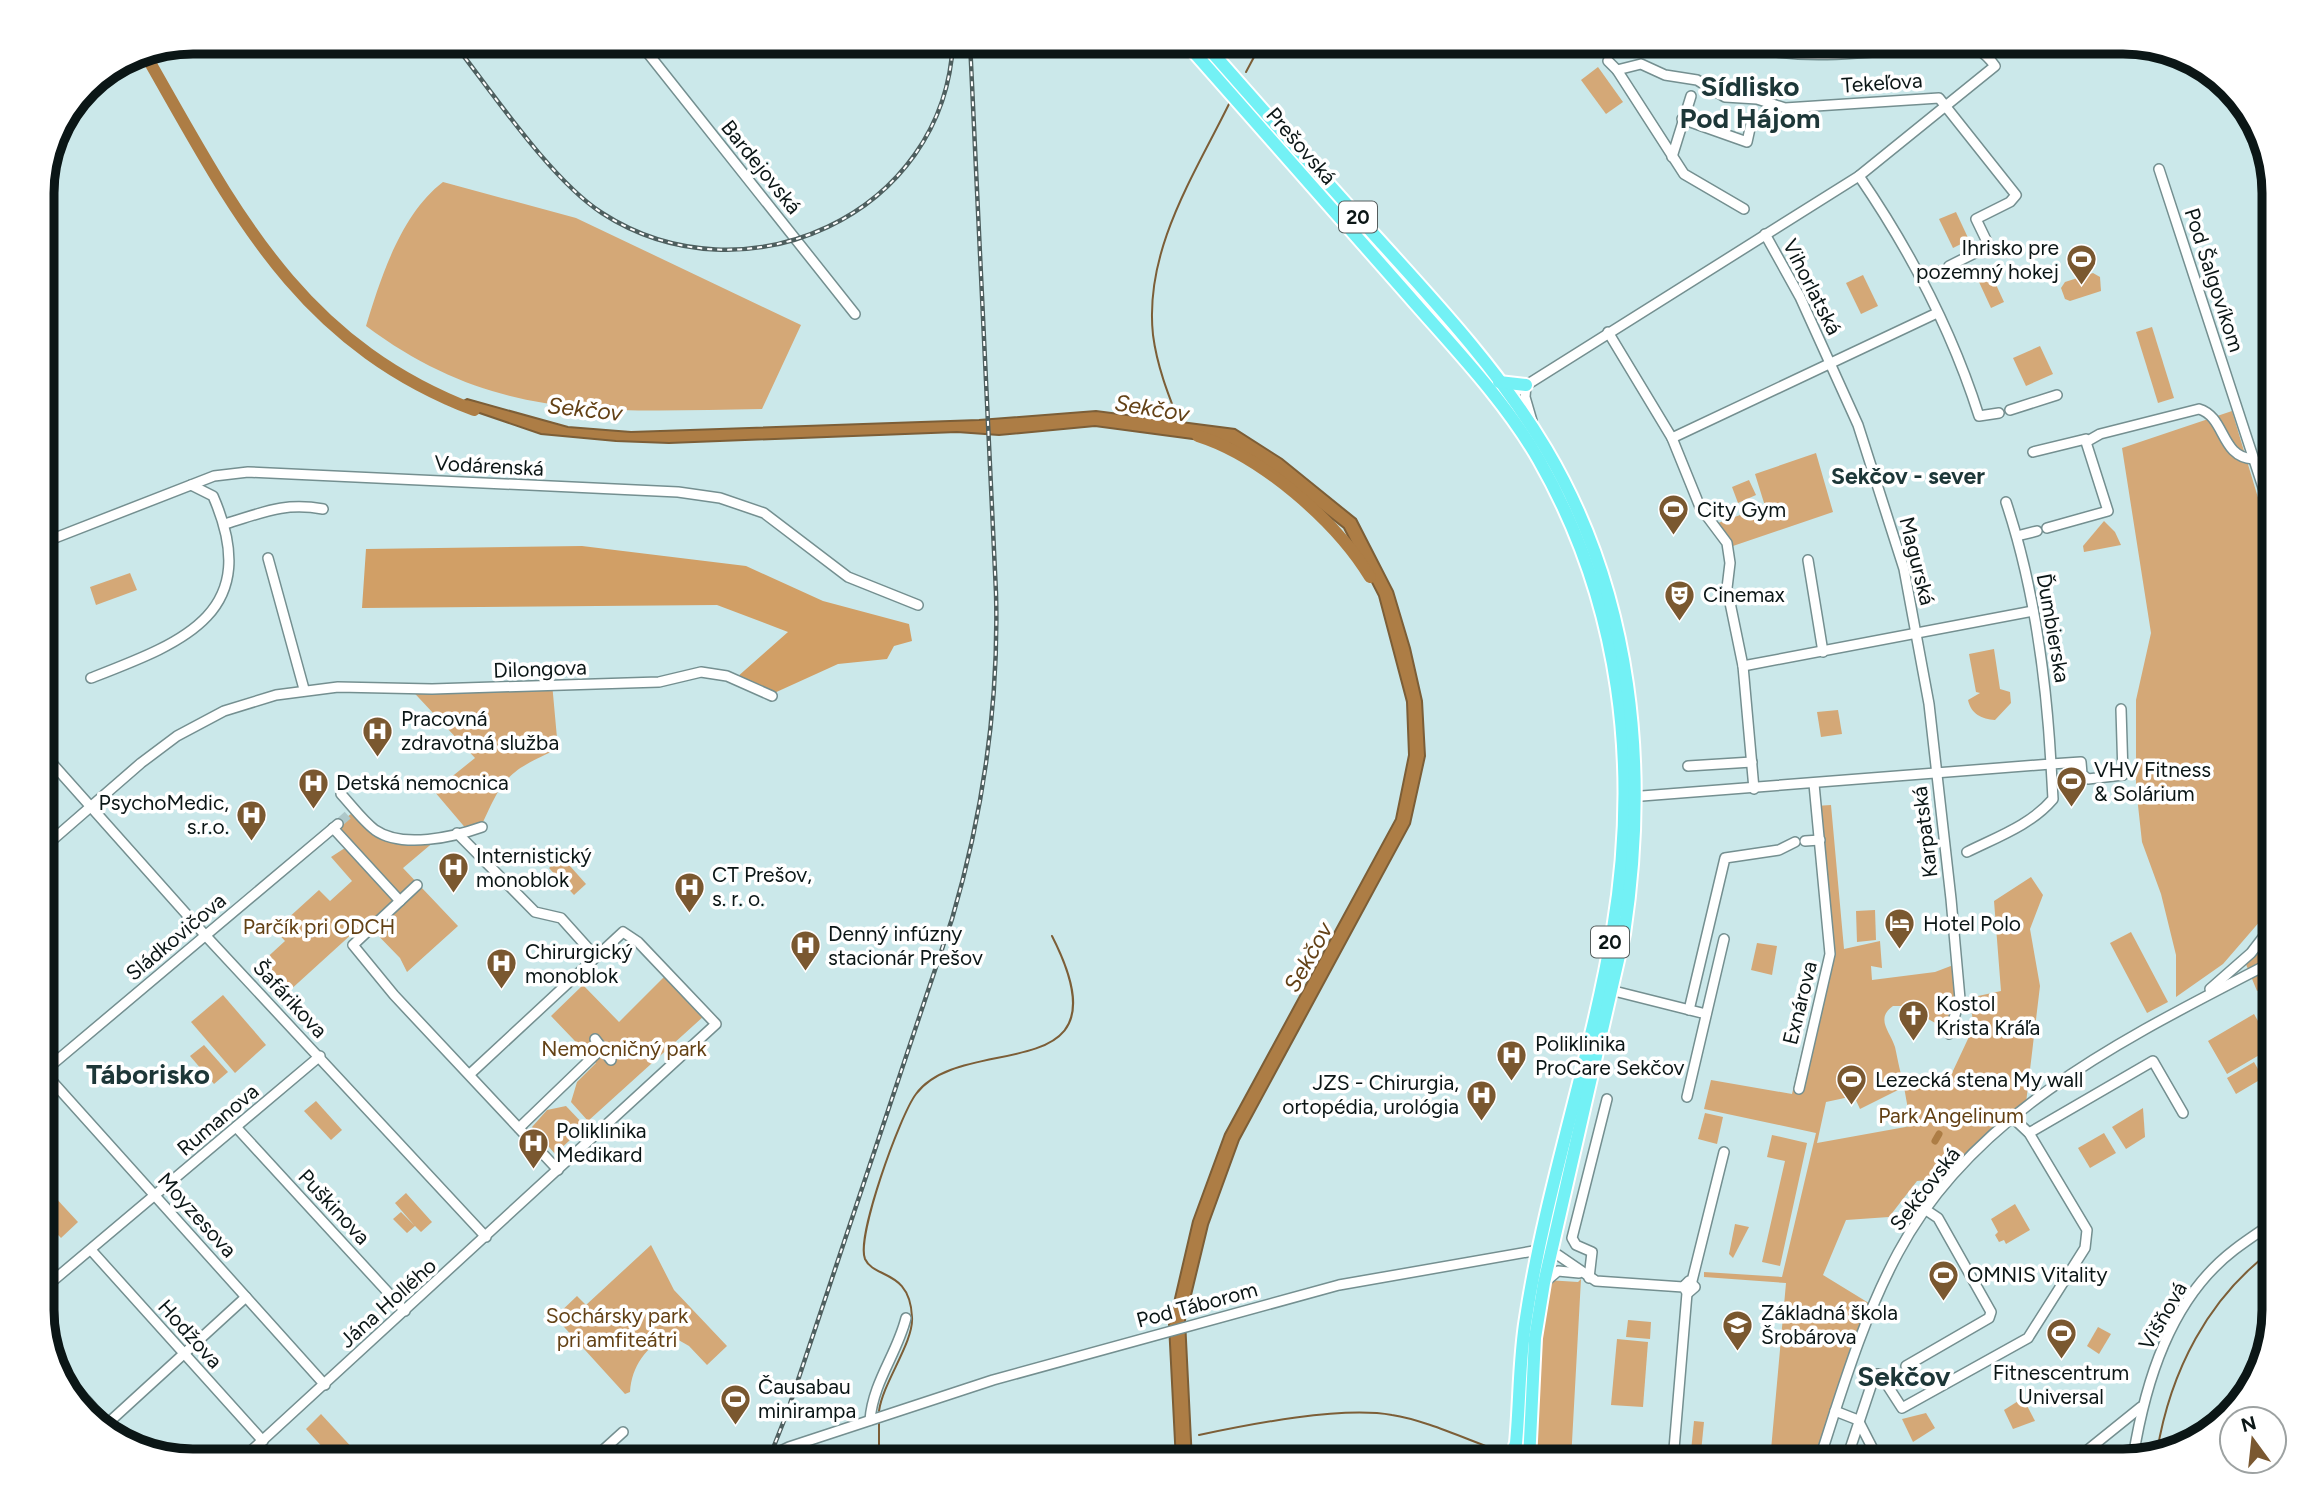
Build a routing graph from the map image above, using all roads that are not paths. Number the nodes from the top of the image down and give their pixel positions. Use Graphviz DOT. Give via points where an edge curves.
graph roads {
  1 [pos="649,54"];
  2 [pos="1196,54"];
  3 [pos="1214,54"];
  4 [pos="1785,54"];
  5 [pos="1809,54"];
  6 [pos="1985,54"];
  7 [pos="1988,56"];
  8 [pos="1608,61"];
  9 [pos="1617,70"];
  10 [pos="1691,96"];
  11 [pos="1946,106"];
  12 [pos="1752,115"];
  13 [pos="1682,118"];
  14 [pos="1672,157"];
  15 [pos="2160,169"];
  16 [pos="1859,176"];
  17 [pos="1744,209"];
  18 [pos="1765,234"];
  19 [pos="1949,266"];
  20 [pos="1938,271"];
  21 [pos="1920,278"];
  22 [pos="1937,313"];
  23 [pos="855,314"];
  24 [pos="1608,332"];
  25 [pos="1831,364"];
  26 [pos="1499,382"];
  27 [pos="1526,385"];
  28 [pos="2057,395"];
  29 [pos="1505,399"];
  30 [pos="2010,410"];
  31 [pos="1999,413"];
  32 [pos="1534,430"];
  33 [pos="1672,438"];
  34 [pos="2086,439"];
  35 [pos="2034,452"];
  36 [pos="2253,459"];
  37 [pos="190,485"];
  38 [pos="2262,486"];
  39 [pos="2006,502"];
  40 [pos="323,509"];
  41 [pos="225,524"];
  42 [pos="2017,536"];
  43 [pos="55,538"];
  44 [pos="268,558"];
  45 [pos="1808,560"];
  46 [pos="918,605"];
  47 [pos="2033,611"];
  48 [pos="1917,634"];
  49 [pos="1823,652"];
  50 [pos="1743,666"];
  51 [pos="91,678"];
  52 [pos="304,689"];
  53 [pos="772,696"];
  54 [pos="2121,709"];
  55 [pos="1752,762"];
  56 [pos="2052,764"];
  57 [pos="1688,766"];
  58 [pos="55,767"];
  59 [pos="1938,774"];
  60 [pos="1637,780"];
  61 [pos="1814,784"];
  62 [pos="1754,789"];
  63 [pos="341,794"];
  64 [pos="1631,797"];
  65 [pos="1655,797"];
  66 [pos="91,807"];
  67 [pos="1637,811"];
  68 [pos="482,827"];
  69 [pos="457,834"];
  70 [pos="55,838"];
  71 [pos="1820,840"];
  72 [pos="1967,852"];
  73 [pos="417,885"];
  74 [pos="400,901"];
  75 [pos="205,935"];
  76 [pos="1724,939"];
  77 [pos="2262,939"];
  78 [pos="596,957"];
  79 [pos="2262,967"];
  80 [pos="1606,989"];
  81 [pos="1689,1010"];
  82 [pos="2175,1013"];
  83 [pos="1706,1014"];
  84 [pos="1949,1034"];
  85 [pos="595,1039"];
  86 [pos="601,1049"];
  87 [pos="320,1056"];
  88 [pos="611,1060"];
  89 [pos="55,1061"];
  90 [pos="470,1074"];
  91 [pos="55,1084"];
  92 [pos="1799,1089"];
  93 [pos="1687,1097"];
  94 [pos="1607,1099"];
  95 [pos="2183,1113"];
  96 [pos="2013,1118"];
  97 [pos="236,1127"];
  98 [pos="519,1128"];
  99 [pos="2029,1133"];
  100 [pos="1724,1152"];
  101 [pos="558,1170"];
  102 [pos="156,1195"];
  103 [pos="1926,1210"];
  104 [pos="2262,1230"];
  105 [pos="486,1237"];
  106 [pos="91,1250"];
  107 [pos="1544,1251"];
  108 [pos="1587,1276"];
  109 [pos="55,1279"];
  110 [pos="1544,1283"];
  111 [pos="1685,1290"];
  112 [pos="246,1297"];
  113 [pos="405,1311"];
  114 [pos="906,1318"];
  115 [pos="184,1354"];
  116 [pos="1906,1366"];
  117 [pos="324,1385"];
  118 [pos="2141,1407"];
  119 [pos="1835,1412"];
  120 [pos="870,1420"];
  121 [pos="1858,1420"];
  122 [pos="110,1421"];
  123 [pos="623,1432"];
  124 [pos="263,1441"];
  125 [pos="1516,1443"];
  126 [pos="2135,1448"];
  127 [pos="254,1449"];
  128 [pos="604,1449"];
  129 [pos="791,1449"];
  130 [pos="1514,1449"];
  131 [pos="1516,1449"];
  132 [pos="1530,1449"];
  133 [pos="1674,1449"];
  134 [pos="1823,1449"];
  135 [pos="1850,1449"];
  136 [pos="1873,1449"];
  137 [pos="2089,1449"];
  1 -- 23 [label="street, Bardejovská"];
  2 -- 29 [label="main road, Prešovská / 20"];
  3 -- 26 [label="main road, Prešovská / 20" via="1429,296"];
  4 -- 5 [label="street"];
  6 -- 7 [label="street"];
  7 -- 11 [label="street" via="1995,66"];
  8 -- 9 [label="street"];
  9 -- 11 [label="street, Tekeľova" via="1641,64 1665,75 1697,80 1724,97 1757,99 1785,108 1930,97 1939,98"];
  9 -- 14 [label="street"];
  10 -- 13 [label="street"];
  11 -- 16 [label="street"];
  11 -- 19 [label="street" via="2015,192 2015,198 1976,219 1989,246"];
  12 -- 13 [label="street" via="1747,142"];
  13 -- 14 [label="street"];
  14 -- 17 [label="street" via="1697,184"];
  15 -- 36 [label="street, Pod Šalgovíkom"];
  16 -- 18 [label="street"];
  16 -- 21 [label="street" via="1896,230"];
  18 -- 24 [label="street, Vihorlatská"];
  18 -- 25 [label="street, Vihorlatská" via="1801,297"];
  20 -- 21 [label="street"];
  21 -- 22 [label="street"];
  22 -- 25 [label="street"];
  22 -- 31 [label="street" via="1979,416"];
  24 -- 27 [label="street, Vihorlatská"];
  24 -- 33 [label="street"];
  25 -- 33 [label="street, Vihorlatská"];
  25 -- 48 [label="street, Magurská" via="1886,508"];
  26 -- 27 [label="main road"];
  26 -- 29 [label="main road, Prešovská / 20"];
  27 -- 29 [label="street, Vihorlatská"];
  27 -- 32 [label="street"];
  28 -- 30 [label="street"];
  29 -- 32 [label="main road, 20"];
  29 -- 64 [label="main road, 20" via="1583,552 1620,708"];
  32 -- 60 [label="main road, 20" via="1572,498 1606,587 1627,679"];
  33 -- 50 [label="street" via="1700,507 1727,543 1727,588"];
  34 -- 35 [label="street"];
  34 -- 36 [label="street" via="2199,408 2212,416 2230,450 2243,459"];
  34 -- 42 [label="street" via="2108,511"];
  36 -- 38 [label="street, Pod Šalgovíkom"];
  37 -- 41 [label="street" via="213,496"];
  37 -- 43 [label="street, Vodárenská"];
  37 -- 46 [label="street, Vodárenská" via="214,476 248,472 709,496 764,513 848,577"];
  39 -- 42 [label="street, Ďumbierska"];
  40 -- 41 [label="street" via="275,506"];
  41 -- 51 [label="street" via="226,578 210,615 199,628"];
  42 -- 47 [label="street, Ďumbierska"];
  44 -- 52 [label="street"];
  45 -- 49 [label="street"];
  47 -- 48 [label="street"];
  47 -- 56 [label="street, Ďumbierska" via="2047,687"];
  48 -- 49 [label="street"];
  48 -- 59 [label="street, Magurská"];
  49 -- 50 [label="street"];
  50 -- 55 [label="street"];
  52 -- 53 [label="street, Dilongova" via="647,682 701,672 727,676"];
  52 -- 66 [label="street, Dilongova" via="239,706 193,726"];
  54 -- 56 [label="street" via="2122,777 2088,779 2082,774 2081,762"];
  55 -- 57 [label="street"];
  55 -- 62 [label="street"];
  56 -- 59 [label="street"];
  56 -- 72 [label="street, Ďumbierska" via="2053,799 2043,811"];
  58 -- 66 [label="street, Šafárikova"];
  59 -- 61 [label="street, Karpatská"];
  59 -- 84 [label="street, Karpatská" via="1960,999"];
  60 -- 64 [label="main road, 20"];
  60 -- 65 [label="street"];
  61 -- 62 [label="street"];
  61 -- 71 [label="street, Exnárova"];
  62 -- 65 [label="street"];
  63 -- 69 [label="street" via="352,811 390,837 407,840"];
  64 -- 65 [label="street"];
  64 -- 67 [label="main road, 20"];
  64 -- 80 [label="main road, 20"];
  65 -- 67 [label="street"];
  66 -- 70 [label="street, Dilongova"];
  66 -- 75 [label="street, Šafárikova"];
  67 -- 80 [label="main road, 20" via="1632,878"];
  68 -- 69 [label="street"];
  69 -- 78 [label="street" via="534,912 561,919"];
  71 -- 81 [label="street" via="1725,858"];
  71 -- 92 [label="street, Exnárova" via="1830,954"];
  73 -- 74 [label="street"];
  74 -- 75 [label="street, Sládkovičova" via="335,826"];
  74 -- 90 [label="street" via="353,945"];
  75 -- 87 [label="street, Šafárikova"];
  75 -- 89 [label="street, Sládkovičova"];
  76 -- 83 [label="street"];
  77 -- 82 [label="street" via="2214,986"];
  78 -- 90 [label="street, Jána Hollého"];
  78 -- 101 [label="street, Jána Hollého" via="623,932 716,1024"];
  79 -- 82 [label="street, Sekčovská"];
  80 -- 81 [label="street"];
  80 -- 107 [label="main road, 20"];
  81 -- 83 [label="street"];
  82 -- 96 [label="street, Sekčovská" via="2081,1068"];
  83 -- 93 [label="street"];
  85 -- 86 [label="street"];
  86 -- 88 [label="street"];
  86 -- 98 [label="street"];
  87 -- 97 [label="street, Rumanova"];
  87 -- 105 [label="street, Šafárikova"];
  90 -- 98 [label="street"];
  91 -- 102 [label="street, Moyzesova"];
  94 -- 108 [label="street" via="1572,1238 1592,1252"];
  95 -- 99 [label="street" via="2153,1061"];
  96 -- 99 [label="street"];
  96 -- 103 [label="street, Sekčovská" via="1983,1144"];
  97 -- 102 [label="street, Rumanova"];
  97 -- 113 [label="street, Puškinova"];
  98 -- 101 [label="street"];
  99 -- 121 [label="street" via="2087,1230 2085,1248 2028,1338 1902,1408 1880,1374 1875,1374"];
  100 -- 111 [label="street" via="1692,1281 1685,1282"];
  101 -- 105 [label="street, Jána Hollého"];
  102 -- 106 [label="street, Rumanova"];
  102 -- 112 [label="street, Moyzesova"];
  103 -- 116 [label="street" via="1938,1219 1991,1312 1989,1318"];
  103 -- 119 [label="street, Sekčovská" via="1899,1251 1869,1314"];
  104 -- 118 [label="street, Višňová" via="2232,1251 2197,1289 2171,1331"];
  105 -- 113 [label="street, Jána Hollého"];
  106 -- 109 [label="street, Rumanova"];
  106 -- 115 [label="street, Hodžova"];
  107 -- 108 [label="street"];
  107 -- 110 [label="main road, 20"];
  107 -- 120 [label="street, Pod Táborom" via="1367,1279 993,1380"];
  107 -- 125 [label="main road, 20" via="1526,1318"];
  108 -- 110 [label="street" via="1558,1271"];
  108 -- 111 [label="street"];
  110 -- 132 [label="main road, 20" via="1535,1338"];
  111 -- 133 [label="street"];
  112 -- 115 [label="street"];
  112 -- 117 [label="street, Moyzesova"];
  113 -- 117 [label="street, Jána Hollého"];
  114 -- 120 [label="street" via="877,1384"];
  115 -- 122 [label="street"];
  115 -- 124 [label="street, Hodžova"];
  117 -- 124 [label="street, Jána Hollého"];
  118 -- 126 [label="street, Višňová"];
  118 -- 137 [label="street"];
  119 -- 121 [label="street"];
  119 -- 134 [label="street, Sekčovská"];
  120 -- 129 [label="street, Pod Táborom"];
  121 -- 135 [label="street"];
  121 -- 136 [label="street"];
  123 -- 128 [label="street"];
  124 -- 127 [label="street, Jána Hollého"];
  125 -- 130 [label="main road, 20"];
  125 -- 131 [label="main road"];
}
